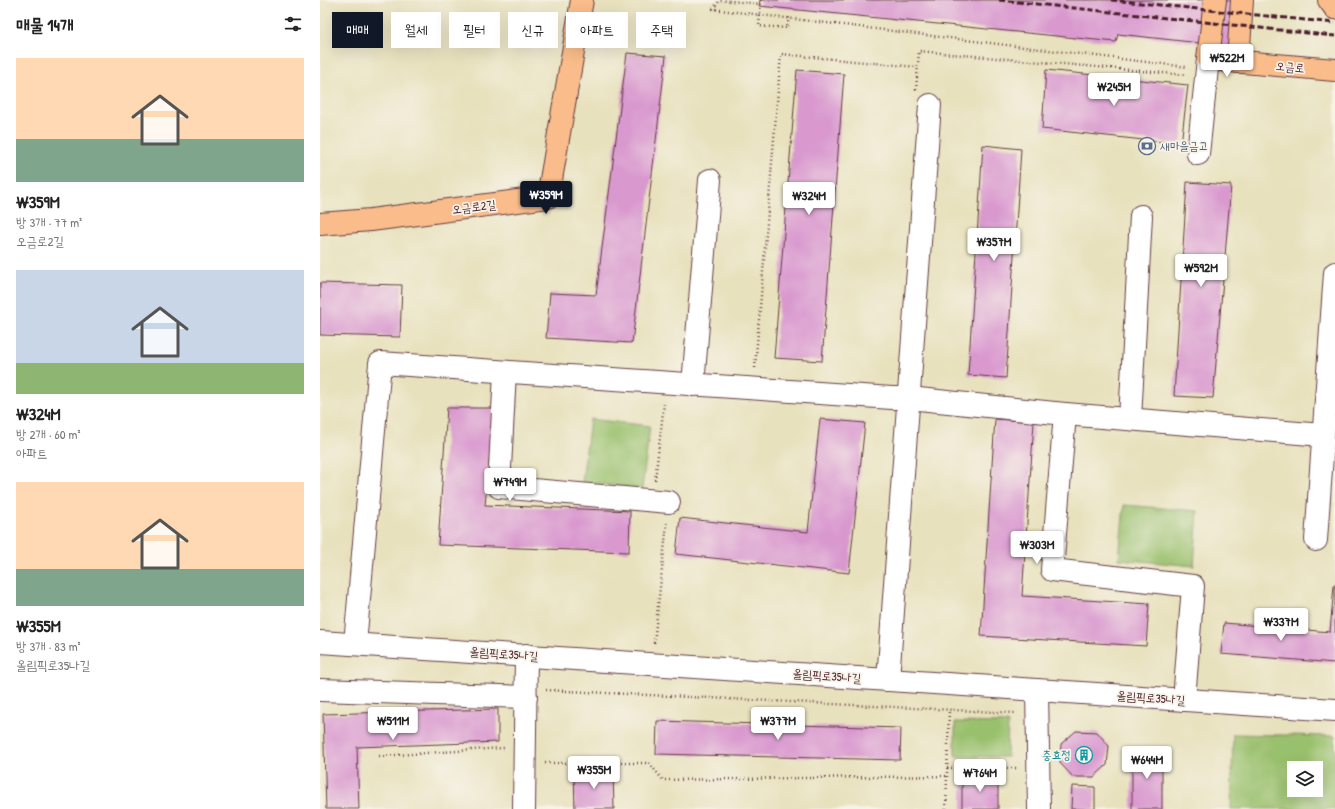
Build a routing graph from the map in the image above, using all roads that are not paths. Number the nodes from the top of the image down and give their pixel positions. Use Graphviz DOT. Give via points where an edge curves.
graph roads {
  1 [pos="582,0"];
  2 [pos="1215,0"];
  3 [pos="1242,0"];
  4 [pos="1329,0"];
  5 [pos="1335,8"];
  6 [pos="1208,58"];
  7 [pos="1238,62"];
  8 [pos="1335,70"];
  9 [pos="930,105"];
  10 [pos="1198,154"];
  11 [pos="710,180"];
  12 [pos="1141,216"];
  13 [pos="320,224"];
  14 [pos="1335,273"];
  15 [pos="505,372"];
  16 [pos="693,385"];
  17 [pos="909,398"];
  18 [pos="1065,414"];
  19 [pos="1130,418"];
  20 [pos="1323,435"];
  21 [pos="661,501"];
  22 [pos="1316,540"];
  23 [pos="320,642"];
  24 [pos="355,644"];
  25 [pos="526,655"];
  26 [pos="888,680"];
  27 [pos="320,690"];
  28 [pos="1037,690"];
  29 [pos="533,693"];
  30 [pos="1184,700"];
  31 [pos="1335,710"];
  32 [pos="524,809"];
  33 [pos="1039,809"];
  1 -- 13 [label="main road, 오금로2길" via="548,197 371,220"];
  2 -- 6 [label="main road"];
  3 -- 7 [label="main road"];
  4 -- 5 [label="main road"];
  6 -- 7 [label="main road, 오금로"];
  6 -- 10 [label="street"];
  7 -- 8 [label="main road, 오금로"];
  9 -- 17 [label="street"];
  11 -- 16 [label="street"];
  12 -- 19 [label="street"];
  14 -- 20 [label="street"];
  15 -- 16 [label="street"];
  15 -- 21 [label="street" via="498,486"];
  15 -- 24 [label="street" via="380,363"];
  16 -- 17 [label="street"];
  17 -- 18 [label="street"];
  17 -- 26 [label="street"];
  18 -- 19 [label="street"];
  18 -- 30 [label="street" via="1052,570 1192,586"];
  19 -- 20 [label="street"];
  20 -- 22 [label="street"];
  23 -- 24 [label="street, 올림픽로35나길"];
  24 -- 25 [label="street, 올림픽로35나길"];
  25 -- 26 [label="street, 올림픽로35나길"];
  25 -- 29 [label="street"];
  26 -- 28 [label="street, 올림픽로35나길"];
  27 -- 29 [label="street"];
  28 -- 30 [label="street, 올림픽로35나길"];
  28 -- 33 [label="street"];
  29 -- 32 [label="street"];
  30 -- 31 [label="street, 올림픽로35나길"];
}
